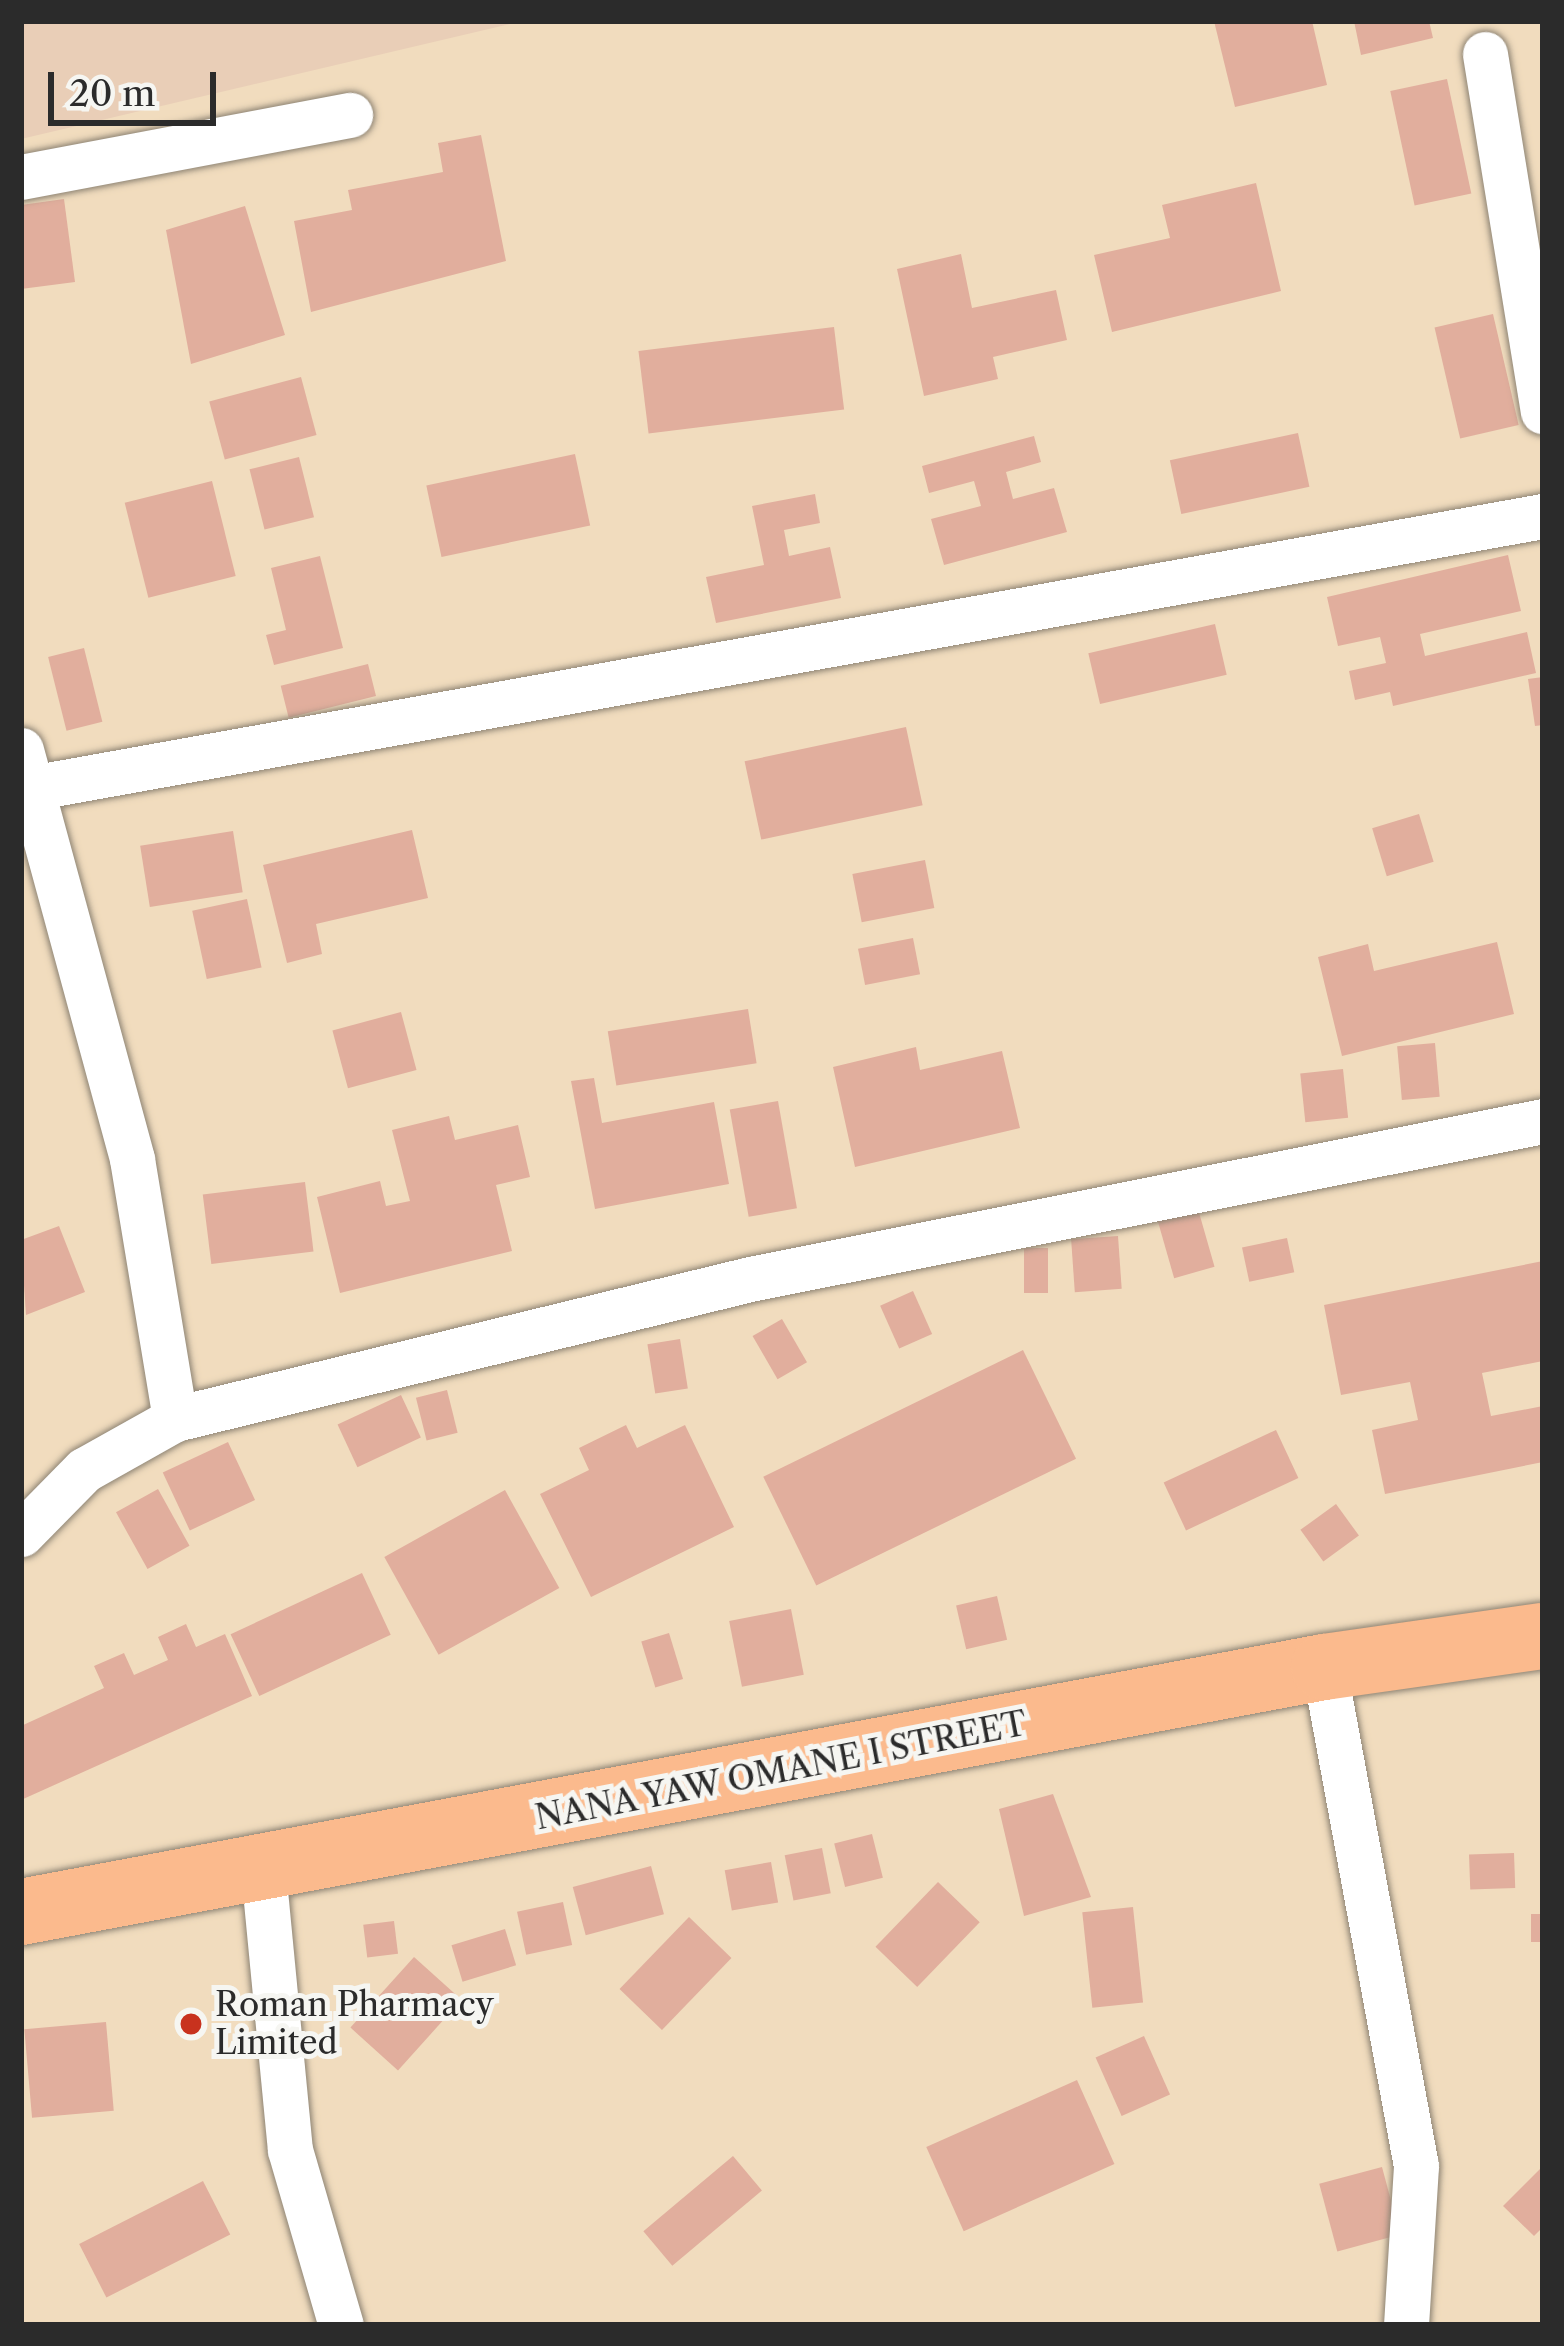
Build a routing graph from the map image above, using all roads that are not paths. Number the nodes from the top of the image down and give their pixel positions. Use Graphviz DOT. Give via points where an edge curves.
graph roads {
  1 [pos="1485,54"];
  2 [pos="350,116"];
  3 [pos="21,177"];
  4 [pos="1543,411"];
  5 [pos="1543,516"];
  6 [pos="26,769"];
  7 [pos="1543,1121"];
  8 [pos="175,1419"];
  9 [pos="21,1534"];
  10 [pos="1543,1636"];
  11 [pos="1324,1667"];
  12 [pos="262,1870"];
  13 [pos="21,1912"];
  14 [pos="340,2325"];
  15 [pos="1406,2325"];
  1 -- 4 [label="street"];
  2 -- 3 [label="street"];
  5 -- 6 [label="street"];
  6 -- 8 [label="street" via="132,1159"];
  7 -- 8 [label="street" via="750,1279"];
  8 -- 9 [label="street" via="84,1470"];
  10 -- 11 [label="main road, NANA YAW OMANE I STREET"];
  11 -- 12 [label="main road, NANA YAW OMANE I STREET"];
  11 -- 15 [label="street" via="1416,2166"];
  12 -- 13 [label="main road, NANA YAW OMANE I STREET"];
  12 -- 14 [label="street" via="290,2150"];
}
